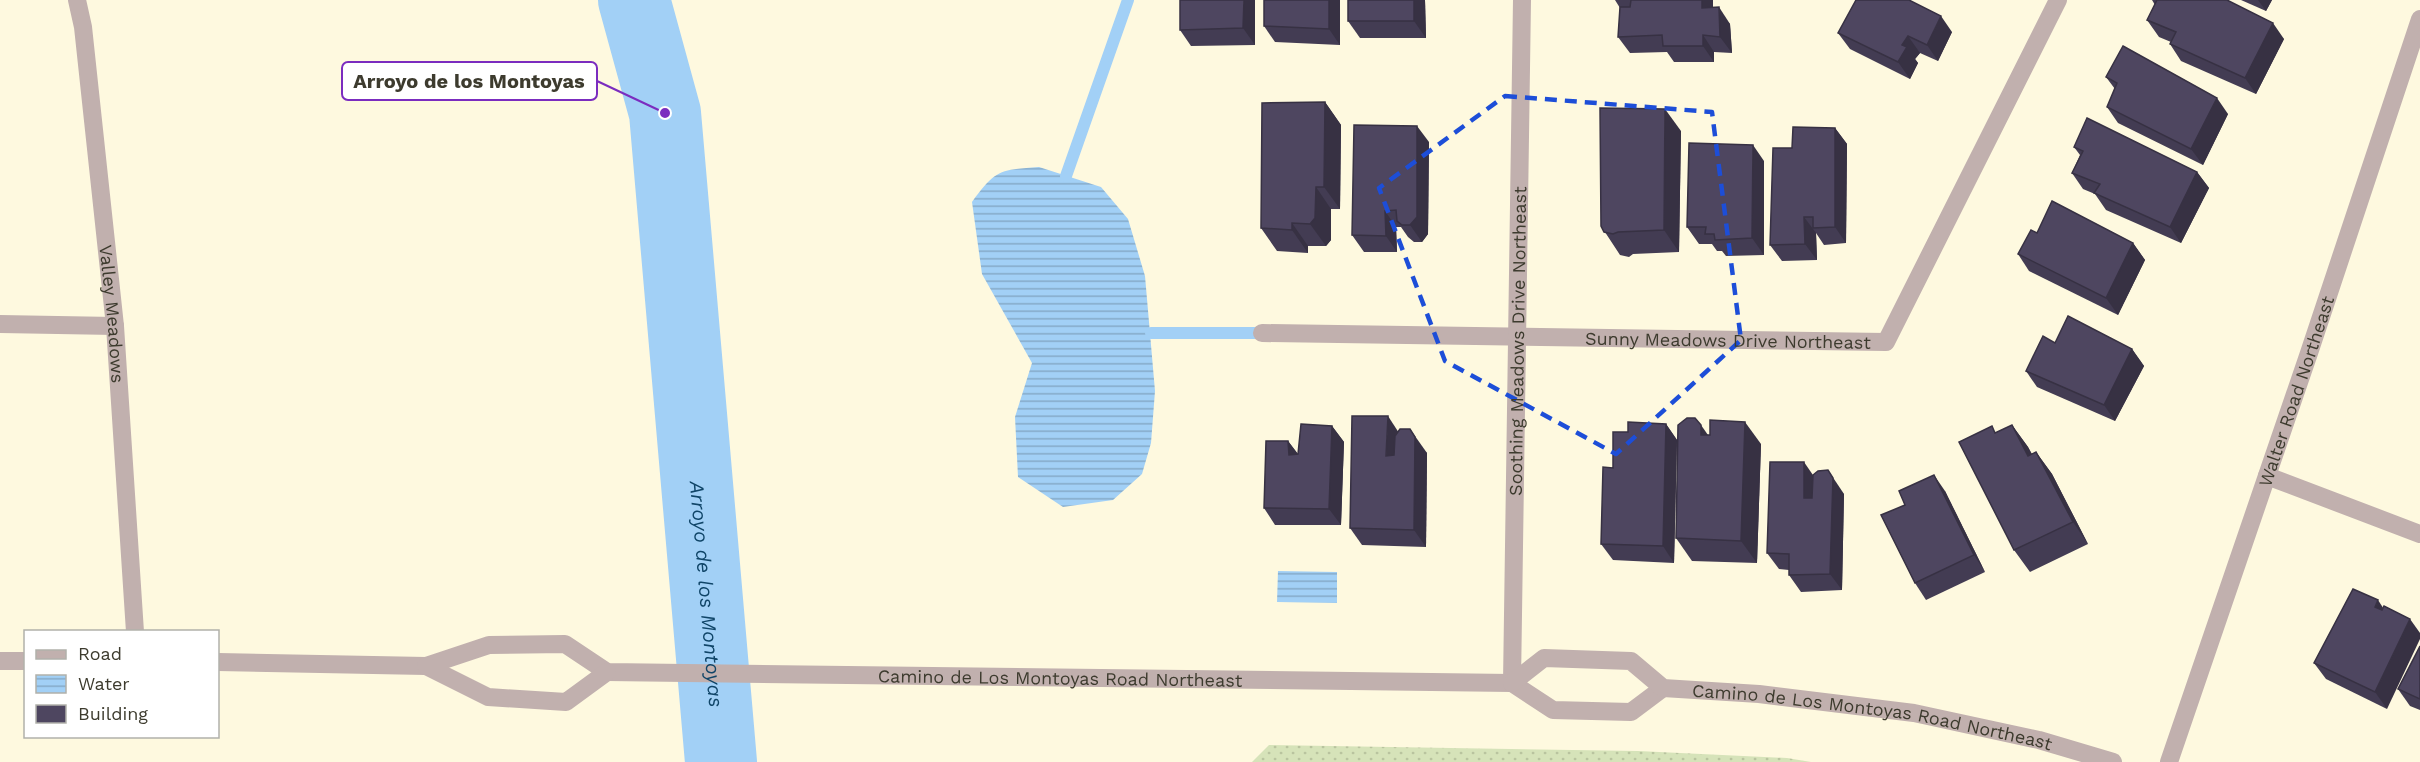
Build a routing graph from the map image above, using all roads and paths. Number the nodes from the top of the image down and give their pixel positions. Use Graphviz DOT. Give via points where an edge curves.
graph roads {
  1 [pos="77,0"];
  2 [pos="1522,0"];
  3 [pos="2058,0"];
  4 [pos="2420,19"];
  5 [pos="0,324"];
  6 [pos="115,326"];
  7 [pos="1262,333"];
  8 [pos="1518,337"];
  9 [pos="2267,476"];
  10 [pos="2420,534"];
  11 [pos="135,630"];
  12 [pos="0,661"];
  13 [pos="24,661"];
  14 [pos="219,662"];
  15 [pos="426,666"];
  16 [pos="607,672"];
  17 [pos="1512,683"];
  18 [pos="1664,688"];
  19 [pos="2113,762"];
  20 [pos="2169,762"];
  1 -- 6 [label="street, Valley Meadows"];
  2 -- 8 [label="street, Soothing Meadows Drive Northeast"];
  3 -- 8 [label="street, Sunny Meadows Drive Northeast" via="1886,342"];
  4 -- 9 [label="street, Walter Road Northeast"];
  5 -- 6 [label="street"];
  6 -- 11 [label="street, Valley Meadows"];
  7 -- 8 [label="street, Sunny Meadows Drive Northeast"];
  8 -- 17 [label="street, Soothing Meadows Drive Northeast"];
  9 -- 10 [label="street"];
  9 -- 20 [label="street, Walter Road Northeast"];
  12 -- 13 [label="street"];
  14 -- 15 [label="street"];
  15 -- 16 [label="street" via="489,645 565,644"];
  15 -- 16 [label="street" via="488,697 566,702"];
  16 -- 17 [label="street, Camino de Los Montoyas Road Northeast"];
  17 -- 18 [label="street" via="1553,710 1631,712"];
  17 -- 18 [label="street" via="1544,658 1631,661"];
  18 -- 19 [label="street, Camino de Los Montoyas Road Northeast" via="1759,694 1914,713 2039,740"];
}
